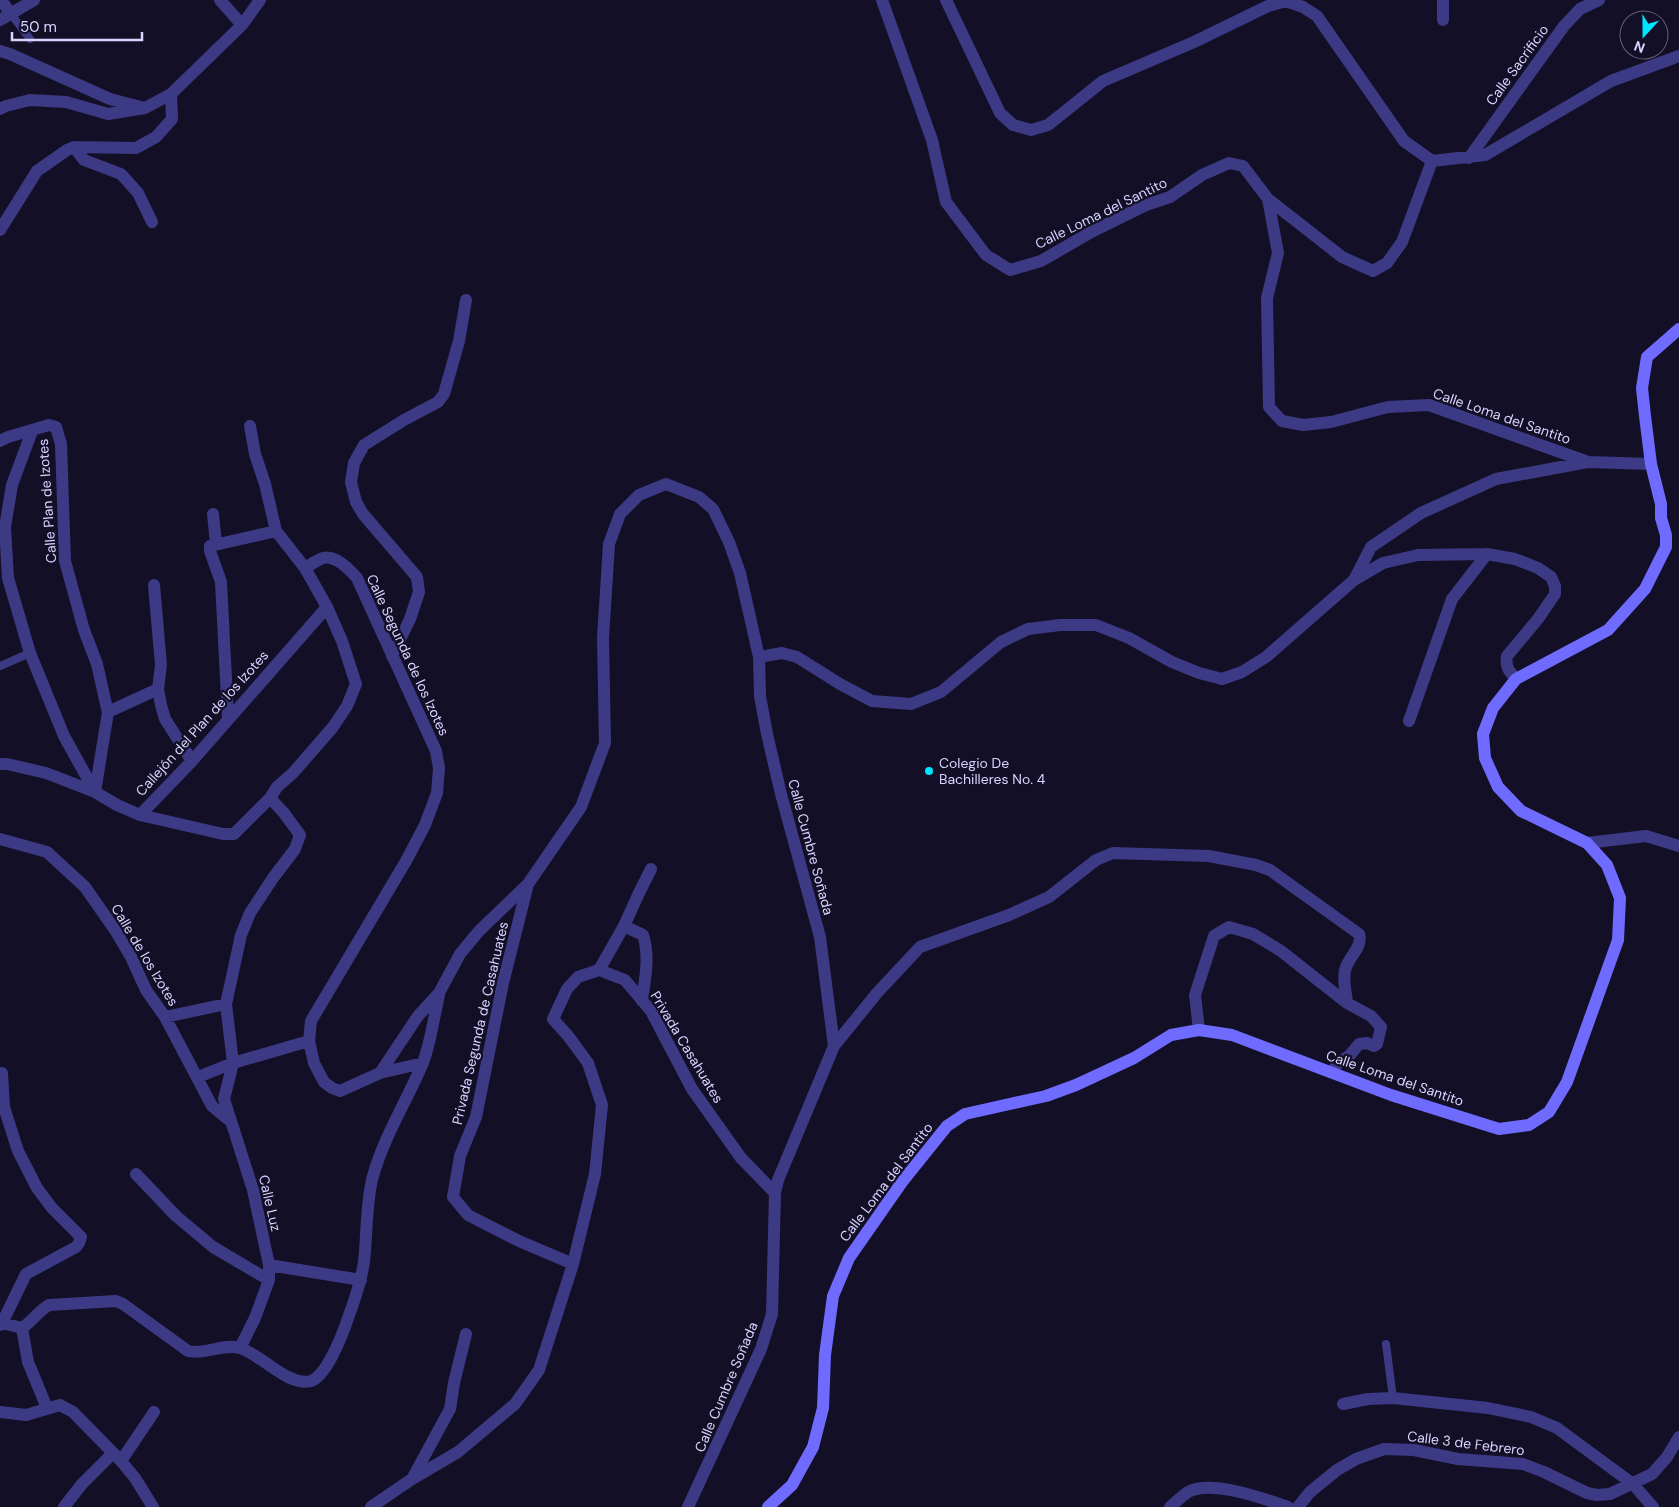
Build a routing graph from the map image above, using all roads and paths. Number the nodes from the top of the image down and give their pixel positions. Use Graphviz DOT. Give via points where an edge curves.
graph roads {
  1 [pos="1,0"];
  2 [pos="34,0"];
  3 [pos="220,0"];
  4 [pos="260,0"];
  5 [pos="882,0"];
  6 [pos="946,0"];
  7 [pos="1443,0"];
  8 [pos="1600,0"];
  9 [pos="5,17"];
  10 [pos="1443,20"];
  11 [pos="242,24"];
  12 [pos="30,39"];
  13 [pos="0,51"];
  14 [pos="1679,56"];
  15 [pos="171,94"];
  16 [pos="145,108"];
  17 [pos="0,109"];
  18 [pos="74,147"];
  19 [pos="1469,158"];
  20 [pos="1432,161"];
  21 [pos="1268,199"];
  22 [pos="152,222"];
  23 [pos="0,230"];
  24 [pos="466,300"];
  25 [pos="1679,329"];
  26 [pos="250,426"];
  27 [pos="32,431"];
  28 [pos="0,441"];
  29 [pos="1588,462"];
  30 [pos="1651,464"];
  31 [pos="213,514"];
  32 [pos="276,531"];
  33 [pos="213,545"];
  34 [pos="1487,554"];
  35 [pos="305,568"];
  36 [pos="1354,580"];
  37 [pos="154,585"];
  38 [pos="327,607"];
  39 [pos="30,653"];
  40 [pos="392,656"];
  41 [pos="759,657"];
  42 [pos="0,666"];
  43 [pos="1516,679"];
  44 [pos="158,689"];
  45 [pos="108,712"];
  46 [pos="228,718"];
  47 [pos="1409,721"];
  48 [pos="192,761"];
  49 [pos="0,764"];
  50 [pos="95,792"];
  51 [pos="270,798"];
  52 [pos="140,815"];
  53 [pos="0,839"];
  54 [pos="1587,843"];
  55 [pos="1679,846"];
  56 [pos="651,869"];
  57 [pos="528,884"];
  58 [pos="624,926"];
  59 [pos="599,970"];
  60 [pos="439,993"];
  61 [pos="642,1001"];
  62 [pos="1347,1003"];
  63 [pos="226,1004"];
  64 [pos="165,1017"];
  65 [pos="1199,1030"];
  66 [pos="309,1041"];
  67 [pos="834,1046"];
  68 [pos="232,1063"];
  69 [pos="423,1063"];
  70 [pos="1333,1072"];
  71 [pos="2,1073"];
  72 [pos="380,1073"];
  73 [pos="198,1077"];
  74 [pos="231,1122"];
  75 [pos="5,1128"];
  76 [pos="136,1174"];
  77 [pos="775,1193"];
  78 [pos="269,1264"];
  79 [pos="573,1264"];
  80 [pos="269,1280"];
  81 [pos="361,1280"];
  82 [pos="1,1324"];
  83 [pos="22,1328"];
  84 [pos="466,1334"];
  85 [pos="1386,1344"];
  86 [pos="240,1348"];
  87 [pos="1393,1398"];
  88 [pos="1343,1404"];
  89 [pos="47,1408"];
  90 [pos="0,1412"];
  91 [pos="154,1412"];
  92 [pos="1679,1437"];
  93 [pos="117,1457"];
  94 [pos="412,1479"];
  95 [pos="1633,1484"];
  96 [pos="64,1507"];
  97 [pos="154,1507"];
  98 [pos="371,1507"];
  99 [pos="688,1507"];
  100 [pos="768,1507"];
  101 [pos="1170,1507"];
  102 [pos="1288,1507"];
  103 [pos="1298,1507"];
  104 [pos="1654,1507"];
  1 -- 9 [label="street"];
  2 -- 9 [label="street"];
  3 -- 11 [label="street"];
  4 -- 11 [label="street"];
  5 -- 21 [label="street, Calle Loma del Santito" via="932,140 946,202 986,255 1010,270 1042,261 1093,231 1170,197 1202,175 1229,163 1242,166"];
  6 -- 20 [label="street" via="1000,113 1013,125 1031,130 1048,125 1103,81 1268,6 1286,1 1318,16 1404,141"];
  7 -- 10 [label="street"];
  8 -- 19 [label="street, Calle Sacrificio" via="1580,9 1564,26"];
  9 -- 12 [label="lane"];
  11 -- 15 [label="street"];
  13 -- 16 [label="street" via="110,99"];
  14 -- 19 [label="street" via="1611,81 1485,155"];
  15 -- 16 [label="street"];
  15 -- 18 [label="street" via="172,119 156,137 136,148"];
  16 -- 17 [label="street" via="108,114 66,102 30,100"];
  18 -- 22 [label="street" via="84,160 121,174 138,193"];
  18 -- 23 [label="street" via="37,171"];
  19 -- 20 [label="street"];
  20 -- 21 [label="street" via="1402,242 1387,263 1373,271 1342,256"];
  21 -- 29 [label="street, Calle Loma del Santito" via="1278,253 1267,298 1269,407 1282,421 1303,425 1332,422 1388,407 1429,405"];
  24 -- 40 [label="street" via="459,341 444,394 438,402 364,445 354,463 351,482 356,502 417,577 419,592"];
  25 -- 30 [label="main road" via="1647,357 1642,388"];
  26 -- 32 [label="street"];
  27 -- 28 [label="street"];
  27 -- 39 [label="street" via="12,485 5,527 8,578"];
  27 -- 45 [label="street, Calle Plan de Izotes" via="49,425 56,427 61,444 65,561 97,664"];
  29 -- 30 [label="street, Calle Loma del Santito"];
  29 -- 36 [label="street" via="1496,479 1421,513 1371,547"];
  30 -- 43 [label="main road, Calle Loma del Santito" via="1661,504 1666,547 1645,589 1608,630"];
  31 -- 33 [label="street"];
  32 -- 33 [label="street"];
  32 -- 35 [label="street"];
  33 -- 46 [label="street" via="210,551 221,582"];
  34 -- 36 [label="street" via="1418,555 1383,563"];
  34 -- 43 [label="street" via="1515,558 1538,568 1556,586 1555,594 1538,620 1507,656 1508,669"];
  34 -- 47 [label="street" via="1452,599"];
  35 -- 38 [label="street"];
  35 -- 40 [label="street, Calle Segunda de los Izotes" via="324,558 345,565 357,578"];
  36 -- 41 [label="street" via="1266,657 1242,672 1222,679 1190,670 1129,638 1096,625 1028,629 1001,642 941,692 911,704 872,701 797,657 782,653"];
  37 -- 44 [label="street" via="161,665"];
  38 -- 46 [label="street, Callejón del Plan de los Izotes"];
  38 -- 51 [label="street" via="356,684 333,727"];
  39 -- 42 [label="lane"];
  39 -- 50 [label="street" via="64,736"];
  40 -- 66 [label="street, Calle Segunda de los Izotes" via="436,751 439,768 437,794 406,861 311,1020"];
  41 -- 57 [label="street" via="740,573 713,509 699,497 666,484 639,495 620,514 610,544 603,638 606,743 581,807"];
  41 -- 67 [label="street, Calle Cumbre Soñada" via="760,696 767,734 820,937"];
  43 -- 54 [label="main road, Calle Loma del Santito" via="1493,708 1483,734 1486,758 1498,787 1521,811"];
  44 -- 45 [label="street"];
  44 -- 48 [label="street" via="165,719"];
  45 -- 50 [label="street"];
  46 -- 48 [label="street, Callejón del Plan de los Izotes"];
  48 -- 52 [label="street, Callejón del Plan de los Izotes"];
  49 -- 50 [label="street, Callejón del Plan de los Izotes" via="46,773"];
  50 -- 52 [label="street, Callejón del Plan de los Izotes"];
  51 -- 52 [label="street" via="234,834"];
  51 -- 63 [label="street" via="300,835 250,912 241,935"];
  53 -- 64 [label="street, Calle de los Izotes" via="47,852 85,887 115,930 146,990"];
  54 -- 55 [label="street" via="1646,836"];
  54 -- 70 [label="main road, Calle Loma del Santito" via="1607,865 1620,898 1618,940 1567,1082 1549,1112 1529,1125 1499,1129 1391,1095"];
  56 -- 58 [label="street"];
  57 -- 60 [label="street" via="460,954"];
  57 -- 79 [label="street, Privada Segunda de Casahuates" via="503,983 476,1117 460,1156 453,1196 468,1215"];
  58 -- 59 [label="street"];
  58 -- 61 [label="street" via="644,935 646,943 648,958"];
  59 -- 61 [label="street, Privada Casahuates" via="625,980"];
  59 -- 79 [label="street" via="578,977 567,989 553,1019 588,1063 602,1105 595,1174"];
  60 -- 69 [label="street"];
  60 -- 72 [label="street" via="418,1016"];
  61 -- 77 [label="street, Privada Casahuates" via="651,1011 692,1089 741,1158"];
  62 -- 65 [label="street" via="1281,951 1253,934 1229,927 1214,936 1195,996"];
  62 -- 67 [label="street, Calle Cumbre Soñada" via="1344,972 1359,944 1359,934 1270,870 1243,861 1209,856 1113,853 1096,860 1049,897 920,947"];
  62 -- 70 [label="street" via="1370,1016 1380,1026 1381,1032 1378,1044 1359,1044 1350,1056 1336,1065"];
  63 -- 64 [label="street"];
  63 -- 68 [label="street"];
  64 -- 73 [label="street, Calle de los Izotes"];
  65 -- 70 [label="main road, Calle Loma del Santito" via="1232,1035"];
  65 -- 100 [label="main road, Calle Loma del Santito" via="1172,1035 1134,1058 1076,1085 1046,1096 965,1114 948,1126 902,1182 849,1258 833,1296 825,1356 823,1408 813,1447 792,1485"];
  66 -- 68 [label="street"];
  66 -- 72 [label="street, Calle Segunda de los Izotes" via="314,1063 324,1082 332,1088 340,1091"];
  67 -- 77 [label="street, Calle Cumbre Soñada"];
  68 -- 73 [label="street"];
  68 -- 74 [label="street, Calle Luz" via="224,1100"];
  69 -- 72 [label="street, Calle Segunda de los Izotes"];
  69 -- 81 [label="street" via="373,1174"];
  71 -- 75 [label="street"];
  73 -- 74 [label="street, Calle de los Izotes" via="212,1106"];
  74 -- 78 [label="street, Calle Luz" via="253,1190"];
  75 -- 82 [label="street" via="36,1188 80,1237 76,1247 26,1274"];
  76 -- 80 [label="street" via="176,1216 213,1248"];
  77 -- 99 [label="street, Calle Cumbre Soñada" via="769,1328"];
  78 -- 80 [label="street, Calle Luz"];
  78 -- 81 [label="street"];
  79 -- 94 [label="street" via="539,1370 515,1404 458,1452"];
  80 -- 86 [label="street, Calle Luz"];
  81 -- 86 [label="street" via="340,1342 324,1369 312,1380 298,1381"];
  82 -- 83 [label="street"];
  83 -- 86 [label="street" via="49,1305 116,1301 188,1351 197,1353 225,1347"];
  83 -- 89 [label="street" via="28,1362"];
  84 -- 94 [label="street" via="450,1409"];
  85 -- 87 [label="lane"];
  87 -- 88 [label="street"];
  87 -- 95 [label="street" via="1488,1408 1531,1417 1557,1428"];
  89 -- 90 [label="street" via="26,1415"];
  89 -- 93 [label="street" via="60,1405 72,1412"];
  91 -- 93 [label="street"];
  92 -- 95 [label="street, Calle 3 de Febrero" via="1652,1474"];
  93 -- 96 [label="street" via="82,1484"];
  93 -- 97 [label="street"];
  94 -- 98 [label="street"];
  95 -- 103 [label="street, Calle 3 de Febrero" via="1610,1494 1597,1495 1522,1464 1384,1449 1337,1470 1310,1492"];
  95 -- 104 [label="street"];
  101 -- 102 [label="street" via="1190,1491 1210,1488 1247,1494"];
}
